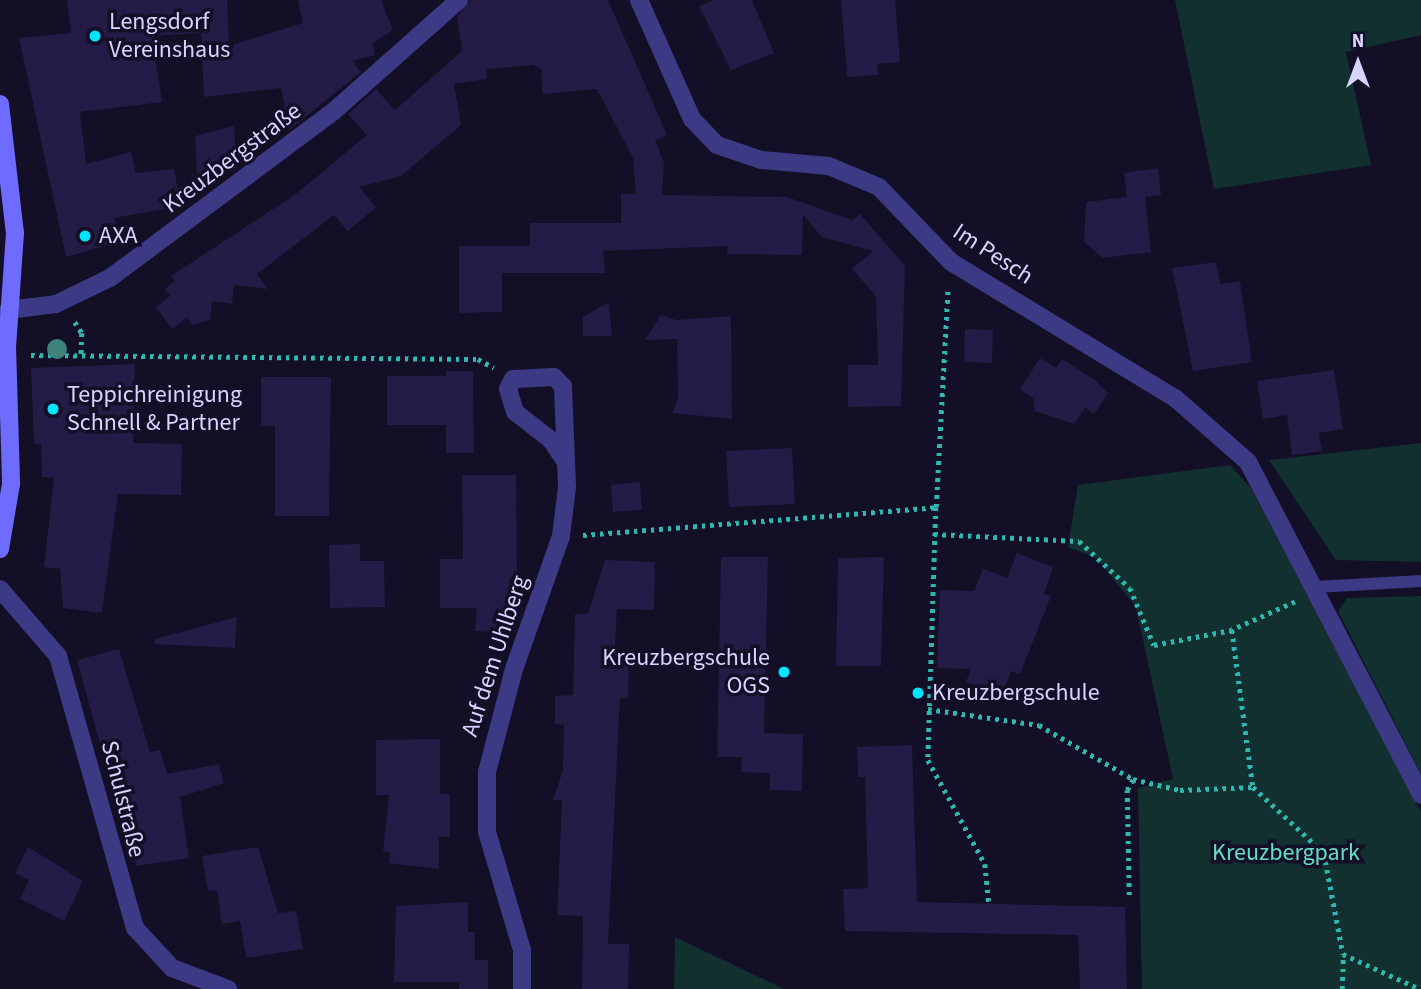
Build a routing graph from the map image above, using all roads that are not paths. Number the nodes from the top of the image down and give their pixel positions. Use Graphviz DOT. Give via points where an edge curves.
graph roads {
  1 [pos="459,0"];
  2 [pos="639,0"];
  3 [pos="0,104"];
  4 [pos="8,310"];
  5 [pos="4,346"];
  6 [pos="565,461"];
  7 [pos="0,549"];
  8 [pos="1421,581"];
  9 [pos="1316,587"];
  10 [pos="0,589"];
  11 [pos="1421,795"];
  12 [pos="228,989"];
  13 [pos="522,989"];
  1 -- 4 [label="street, Kreuzbergstraße" via="334,111 110,278 56,304"];
  2 -- 9 [label="street, Im Pesch" via="692,119 716,145 748,157 857,174 900,206 951,262 1087,340 1210,425 1270,495"];
  3 -- 4 [label="street" via="14,183"];
  4 -- 5 [label="street"];
  5 -- 7 [label="street" via="11,484"];
  6 -- 6 [label="street, Auf dem Uhlberg" via="561,382 542,376 513,379 508,400 515,412 551,440"];
  6 -- 13 [label="street, Auf dem Uhlberg" via="561,536 501,708 487,772 488,832 522,950"];
  8 -- 9 [label="lane"];
  9 -- 11 [label="street, Im Pesch"];
  10 -- 12 [label="street, Schulstraße" via="58,656 135,928 172,968"];
}
